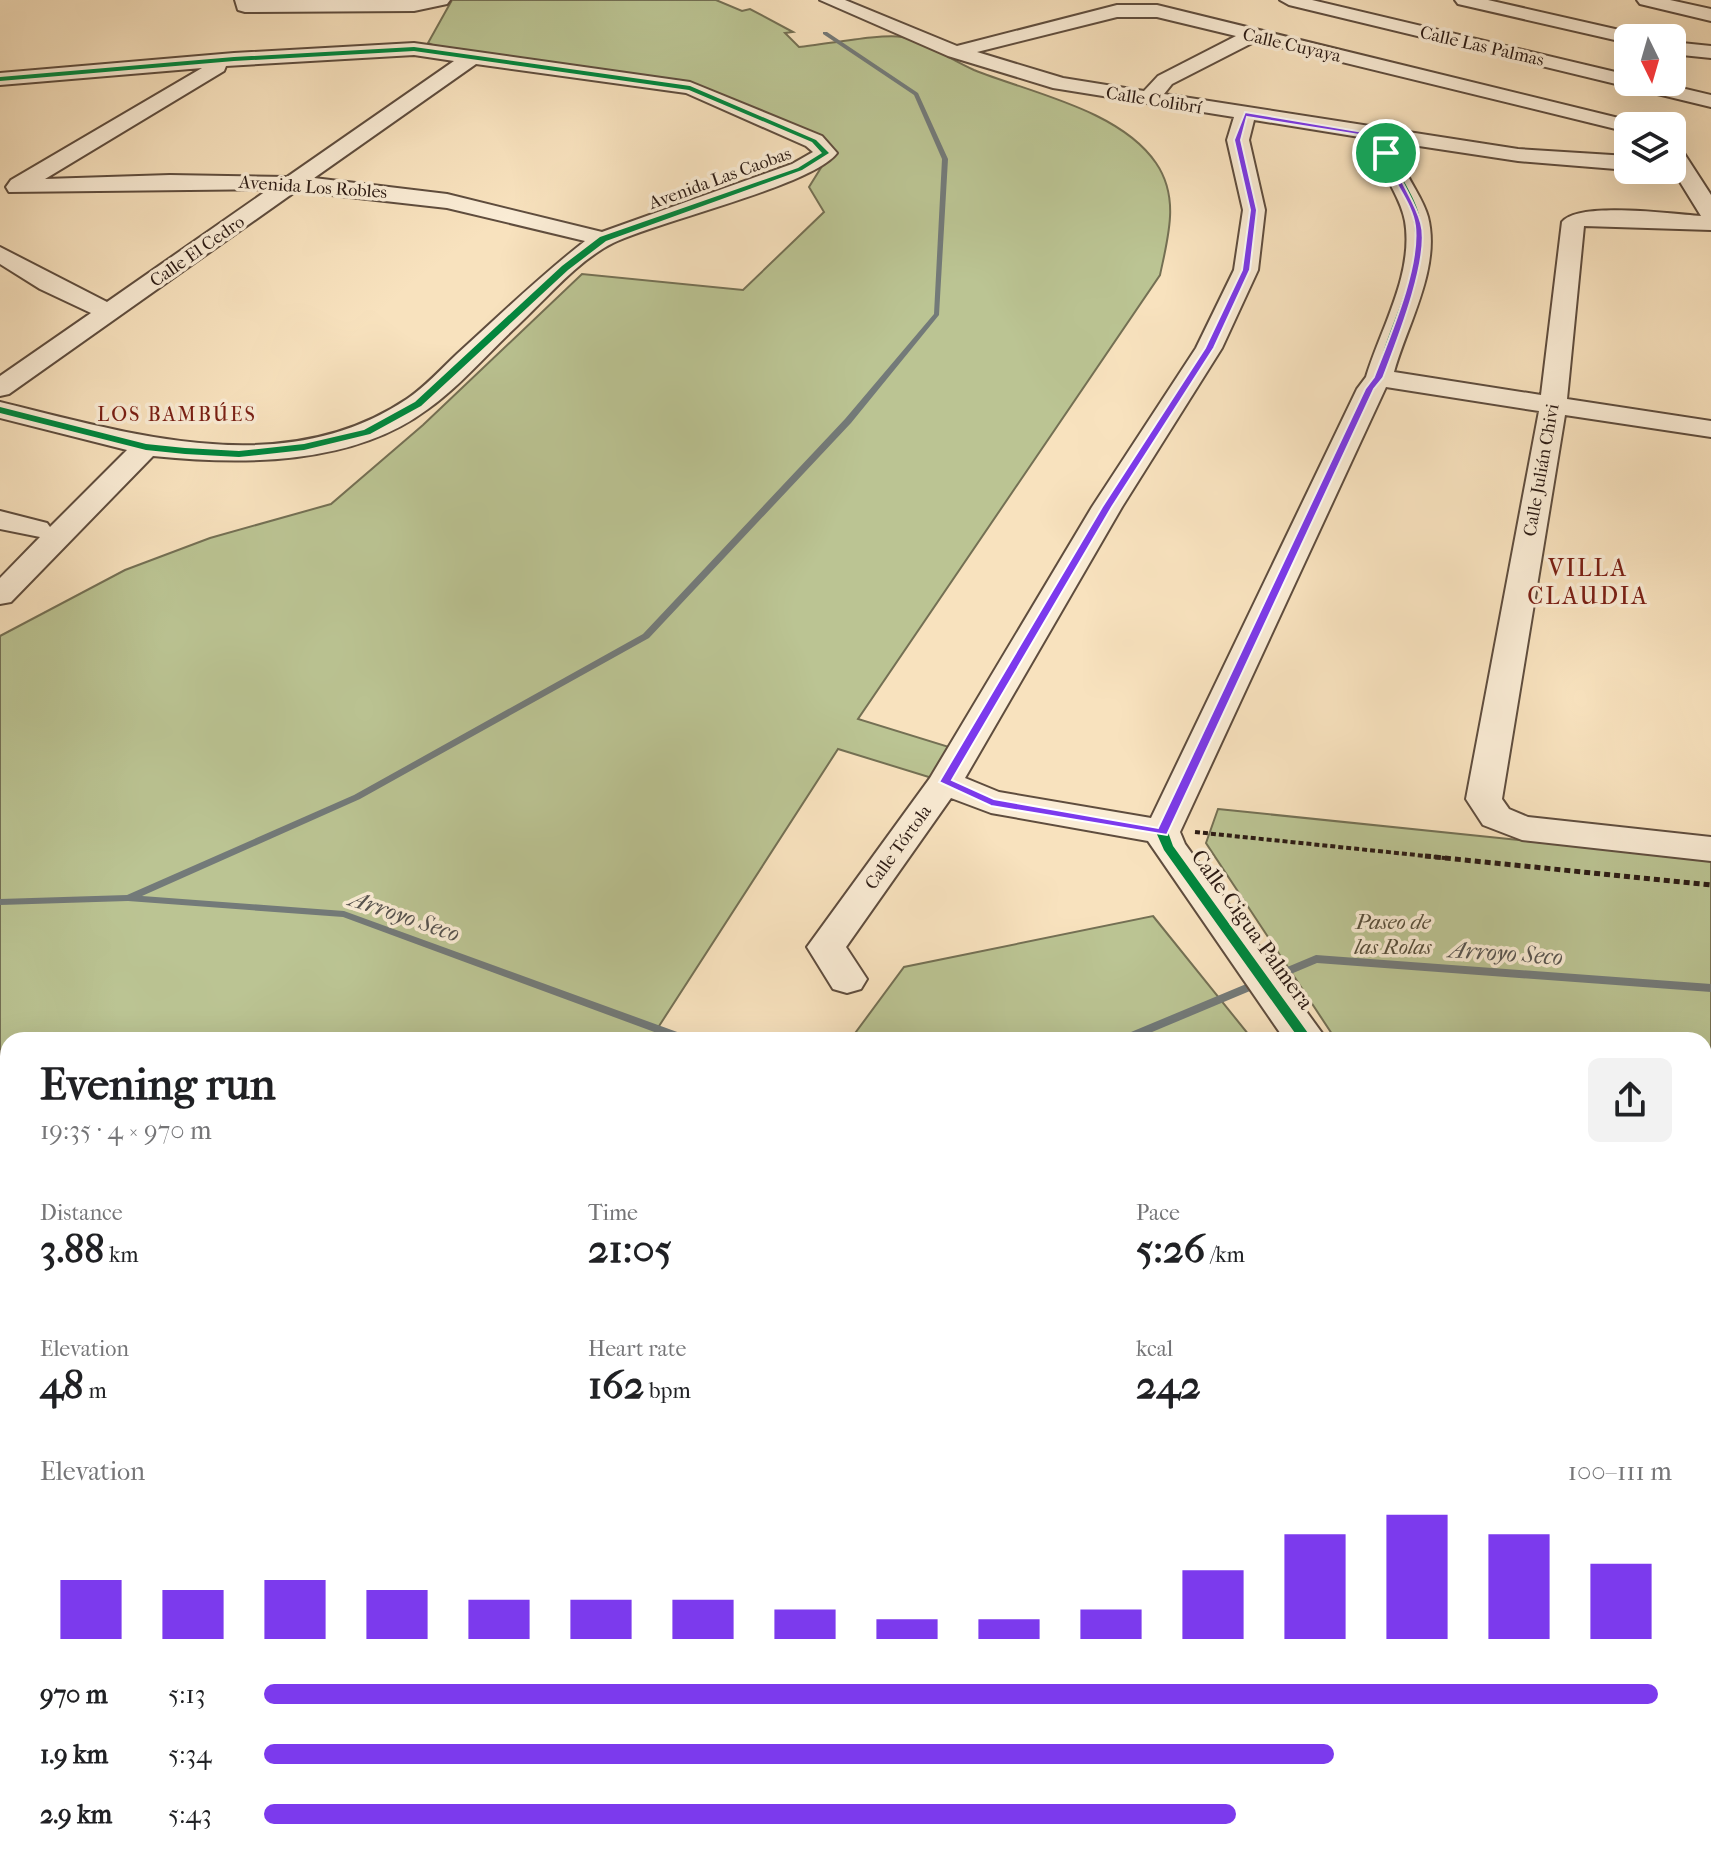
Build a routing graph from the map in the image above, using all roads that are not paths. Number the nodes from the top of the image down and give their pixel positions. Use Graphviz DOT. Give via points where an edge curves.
graph roads {
  1 [pos="244,0"];
  2 [pos="829,0"];
  3 [pos="1289,0"];
  4 [pos="1646,0"];
  5 [pos="1469,1"];
  6 [pos="436,8"];
  7 [pos="1711,15"];
  8 [pos="1417,31"];
  9 [pos="1614,34"];
  10 [pos="1253,35"];
  11 [pos="414,49"];
  12 [pos="1686,49"];
  13 [pos="955,52"];
  14 [pos="1711,52"];
  15 [pos="471,58"];
  16 [pos="234,59"];
  17 [pos="180,64"];
  18 [pos="201,74"];
  19 [pos="1614,78"];
  20 [pos="0,79"];
  21 [pos="1686,95"];
  22 [pos="1148,99"];
  23 [pos="1711,101"];
  24 [pos="1245,115"];
  25 [pos="1614,123"];
  26 [pos="1389,137"];
  27 [pos="1686,161"];
  28 [pos="1614,162"];
  29 [pos="1711,164"];
  30 [pos="1686,175"];
  31 [pos="294,183"];
  32 [pos="9,192"];
  33 [pos="1711,213"];
  34 [pos="1711,223"];
  35 [pos="603,239"];
  36 [pos="0,254"];
  37 [pos="109,312"];
  38 [pos="1379,378"];
  39 [pos="0,388"];
  40 [pos="1553,405"];
  41 [pos="0,410"];
  42 [pos="1711,429"];
  43 [pos="146,447"];
  44 [pos="0,520"];
  45 [pos="37,529"];
  46 [pos="0,595"];
  47 [pos="945,782"];
  48 [pos="1162,832"];
  49 [pos="1711,849"];
  50 [pos="847,979"];
  51 [pos="1303,1032"];
  1 -- 6 [label="street" via="245,6 277,8"];
  2 -- 13 [label="street, Calle Colibrí"];
  3 -- 8 [label="street, Calle Las Palmas"];
  4 -- 7 [label="street"];
  5 -- 8 [label="street"];
  5 -- 9 [label="street"];
  6 -- 11 [label="street"];
  8 -- 19 [label="street, Calle Las Palmas"];
  10 -- 13 [label="street, Calle Cuyaya" via="1137,9"];
  10 -- 22 [label="street" via="1165,80"];
  10 -- 25 [label="street, Calle Cuyaya"];
  11 -- 15 [label="street, Avenida Las Caobas"];
  11 -- 16 [label="street, Avenida Las Caobas"];
  12 -- 14 [label="street"];
  13 -- 22 [label="street, Calle Colibrí" via="1060,84"];
  15 -- 31 [label="street, Calle El Cedro"];
  15 -- 35 [label="street, Avenida Las Caobas" via="703,90 814,141 826,153 779,177"];
  16 -- 17 [label="street, Avenida Las Caobas"];
  16 -- 18 [label="street"];
  17 -- 18 [label="street"];
  17 -- 20 [label="street, Avenida Las Caobas"];
  18 -- 32 [label="street"];
  21 -- 23 [label="street, Calle Las Palmas"];
  22 -- 24 [label="street, Calle Colibrí"];
  24 -- 26 [label="street, Calle Colibrí"];
  24 -- 47 [label="street, Calle Tórtola" via="1238,140 1254,210 1246,270 1209,348 1107,507"];
  26 -- 28 [label="street, Calle Colibrí"];
  26 -- 38 [label="street" via="1388,161 1419,225 1411,289"];
  27 -- 29 [label="street"];
  30 -- 33 [label="street"];
  31 -- 32 [label="street, Avenida Los Robles" via="198,180"];
  31 -- 35 [label="street, Avenida Los Robles" via="428,197"];
  31 -- 37 [label="street, Calle El Cedro"];
  34 -- 40 [label="street, Calle Julián Chivi" via="1582,217 1573,222"];
  35 -- 43 [label="street, Avenida Las Caobas" via="418,404 367,432 304,447 239,454"];
  36 -- 37 [label="street"];
  37 -- 39 [label="street, Calle El Cedro"];
  38 -- 40 [label="street"];
  38 -- 48 [label="street"];
  40 -- 42 [label="street"];
  40 -- 49 [label="street, Calle Julián Chivi" via="1484,799 1496,817 1522,828"];
  41 -- 43 [label="street, Avenida Las Caobas"];
  43 -- 46 [label="street"];
  44 -- 45 [label="street"];
  47 -- 48 [label="street" via="991,802"];
  47 -- 50 [label="street, Calle Tórtola" via="826,947"];
  48 -- 51 [label="street, Calle Cigua Palmera"];
}
